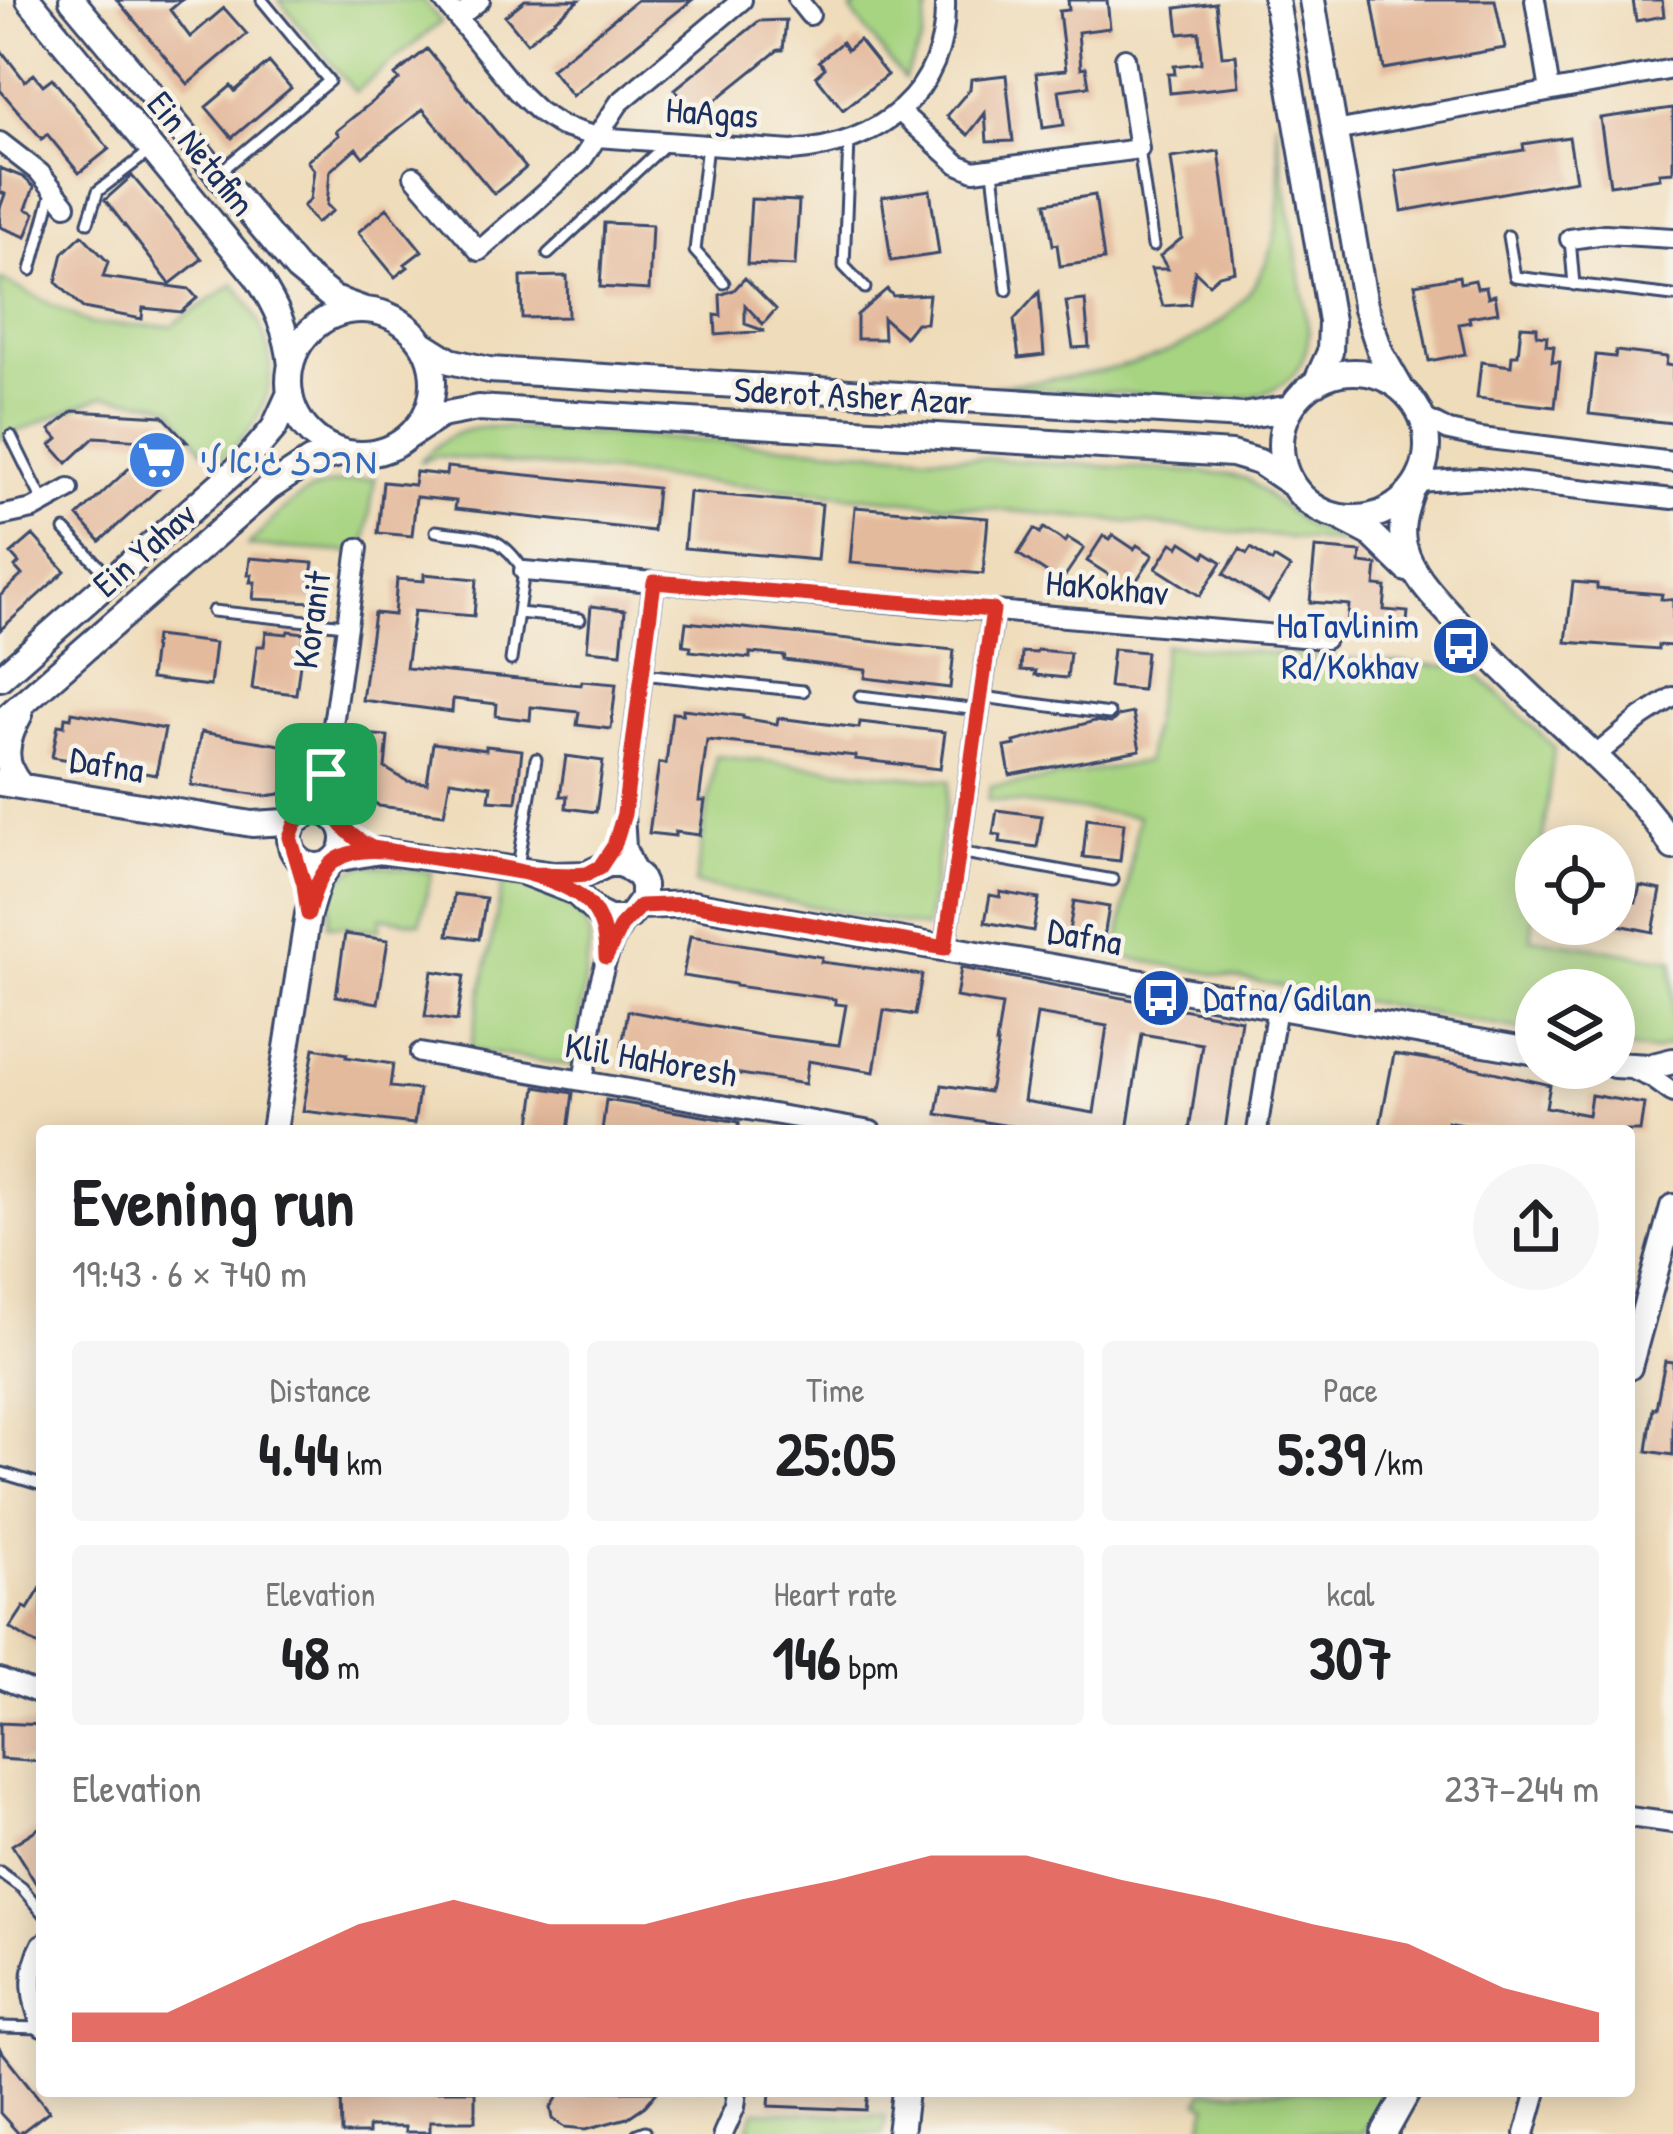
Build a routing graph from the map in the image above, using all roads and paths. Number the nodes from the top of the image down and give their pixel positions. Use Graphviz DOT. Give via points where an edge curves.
graph roads {
  1 [pos="29,0"];
  2 [pos="72,0"];
  3 [pos="262,0"];
  4 [pos="443,0"];
  5 [pos="480,0"];
  6 [pos="742,0"];
  7 [pos="945,0"];
  8 [pos="1276,0"];
  9 [pos="1312,0"];
  10 [pos="1535,0"];
  11 [pos="458,18"];
  12 [pos="1125,58"];
  13 [pos="1673,69"];
  14 [pos="1550,91"];
  15 [pos="899,111"];
  16 [pos="1335,131"];
  17 [pos="598,136"];
  18 [pos="0,142"];
  19 [pos="668,142"];
  20 [pos="849,142"];
  21 [pos="707,145"];
  22 [pos="152,149"];
  23 [pos="1138,149"];
  24 [pos="992,169"];
  25 [pos="216,175"];
  26 [pos="414,176"];
  27 [pos="53,188"];
  28 [pos="66,205"];
  29 [pos="88,222"];
  30 [pos="1508,236"];
  31 [pos="1673,238"];
  32 [pos="1570,239"];
  33 [pos="1153,246"];
  34 [pos="548,254"];
  35 [pos="31,271"];
  36 [pos="724,283"];
  37 [pos="1574,284"];
  38 [pos="865,288"];
  39 [pos="1007,290"];
  40 [pos="1673,296"];
  41 [pos="367,311"];
  42 [pos="423,344"];
  43 [pos="291,366"];
  44 [pos="1316,383"];
  45 [pos="1401,389"];
  46 [pos="290,392"];
  47 [pos="1291,408"];
  48 [pos="1422,417"];
  49 [pos="10,436"];
  50 [pos="409,436"];
  51 [pos="349,453"];
  52 [pos="1673,462"];
  53 [pos="1292,484"];
  54 [pos="1414,487"];
  55 [pos="69,489"];
  56 [pos="1673,499"];
  57 [pos="45,504"];
  58 [pos="0,516"];
  59 [pos="1338,517"];
  60 [pos="65,530"];
  61 [pos="436,531"];
  62 [pos="358,548"];
  63 [pos="524,571"];
  64 [pos="112,580"];
  65 [pos="654,582"];
  66 [pos="1430,591"];
  67 [pos="213,610"];
  68 [pos="993,610"];
  69 [pos="518,613"];
  70 [pos="580,620"];
  71 [pos="347,625"];
  72 [pos="1324,639"];
  73 [pos="512,660"];
  74 [pos="642,674"];
  75 [pos="0,678"];
  76 [pos="803,691"];
  77 [pos="860,697"];
  78 [pos="1673,697"];
  79 [pos="28,698"];
  80 [pos="980,704"];
  81 [pos="1108,714"];
  82 [pos="0,723"];
  83 [pos="1595,756"];
  84 [pos="536,759"];
  85 [pos="326,774"];
  86 [pos="10,785"];
  87 [pos="624,814"];
  88 [pos="303,817"];
  89 [pos="337,822"];
  90 [pos="252,824"];
  91 [pos="1673,847"];
  92 [pos="294,851"];
  93 [pos="384,851"];
  94 [pos="959,852"];
  95 [pos="333,860"];
  96 [pos="598,869"];
  97 [pos="522,872"];
  98 [pos="638,874"];
  99 [pos="1112,880"];
  100 [pos="692,904"];
  101 [pos="593,908"];
  102 [pos="635,911"];
  103 [pos="308,914"];
  104 [pos="945,948"];
  105 [pos="606,957"];
  106 [pos="1277,1006"];
  107 [pos="1515,1048"];
  108 [pos="420,1053"];
  109 [pos="1673,1061"];
  110 [pos="1635,1067"];
  111 [pos="1635,1071"];
  112 [pos="1673,1076"];
  113 [pos="583,1081"];
  114 [pos="1673,1089"];
  115 [pos="275,1125"];
  116 [pos="836,1125"];
  117 [pos="1258,1125"];
  118 [pos="1673,1207"];
  119 [pos="1635,1345"];
  120 [pos="2,1474"];
  121 [pos="36,1483"];
  122 [pos="0,1678"];
  123 [pos="36,1693"];
  124 [pos="1635,1818"];
  125 [pos="1673,1822"];
  126 [pos="0,1872"];
  127 [pos="36,1905"];
  128 [pos="36,1955"];
  129 [pos="36,2012"];
  130 [pos="0,2027"];
  131 [pos="36,2027"];
  132 [pos="736,2097"];
  133 [pos="904,2097"];
  134 [pos="1405,2097"];
  135 [pos="1535,2097"];
  136 [pos="723,2134"];
  137 [pos="900,2134"];
  138 [pos="1384,2134"];
  139 [pos="1525,2134"];
  1 -- 22 [label="street, Ein Netafim"];
  2 -- 25 [label="street, Ein Netafim"];
  3 -- 25 [label="lane" via="328,81"];
  4 -- 11 [label="street, HaAgas"];
  5 -- 11 [label="street"];
  6 -- 17 [label="street" via="619,103"];
  7 -- 15 [label="street, HaAgas" via="935,61"];
  8 -- 44 [label="street" via="1331,321 1330,352"];
  9 -- 16 [label="street"];
  10 -- 14 [label="street"];
  11 -- 17 [label="street, HaAgas" via="531,105 561,126"];
  12 -- 23 [label="street"];
  13 -- 14 [label="street"];
  14 -- 16 [label="street"];
  15 -- 20 [label="street, HaAgas"];
  15 -- 24 [label="street" via="958,164"];
  16 -- 45 [label="street" via="1368,315"];
  17 -- 19 [label="street, HaAgas"];
  17 -- 26 [label="street" via="479,251"];
  18 -- 27 [label="street"];
  19 -- 21 [label="street, HaAgas"];
  19 -- 34 [label="lane"];
  20 -- 21 [label="street, HaAgas" via="792,151"];
  20 -- 38 [label="lane" via="844,266"];
  21 -- 36 [label="lane" via="695,250"];
  22 -- 29 [label="lane" via="98,191"];
  22 -- 43 [label="street, Ein Netafim" via="264,289 283,324"];
  23 -- 24 [label="street"];
  23 -- 33 [label="lane"];
  24 -- 39 [label="lane"];
  25 -- 41 [label="street, Ein Netafim" via="306,278"];
  27 -- 28 [label="street"];
  27 -- 35 [label="lane"];
  30 -- 37 [label="lane" via="1515,278"];
  31 -- 32 [label="street"];
  32 -- 37 [label="lane"];
  37 -- 40 [label="lane"];
  41 -- 42 [label="street" via="398,320"];
  41 -- 43 [label="street" via="323,321"];
  42 -- 47 [label="street, Sderot Asher Azar" via="450,362 489,370 1242,416"];
  42 -- 50 [label="street" via="433,387"];
  43 -- 46 [label="street"];
  44 -- 45 [label="street" via="1360,372"];
  44 -- 47 [label="street"];
  45 -- 48 [label="street"];
  46 -- 51 [label="street" via="308,430"];
  46 -- 64 [label="street, Ein Yahav" via="260,446"];
  47 -- 53 [label="street" via="1281,451"];
  48 -- 52 [label="street" via="1481,438"];
  48 -- 54 [label="street" via="1427,450"];
  49 -- 57 [label="lane"];
  50 -- 51 [label="street" via="378,452"];
  50 -- 53 [label="street, Sderot Asher Azar" via="441,415 478,408 1232,454"];
  51 -- 79 [label="street, Ein Yahav" via="310,461 278,480"];
  53 -- 59 [label="street"];
  54 -- 56 [label="street" via="1479,478"];
  54 -- 59 [label="street" via="1382,513"];
  54 -- 66 [label="street" via="1403,544"];
  55 -- 57 [label="street"];
  57 -- 58 [label="street"];
  59 -- 66 [label="street" via="1370,533"];
  60 -- 64 [label="lane"];
  61 -- 63 [label="lane" via="494,539"];
  62 -- 71 [label="street, Koranit"];
  63 -- 65 [label="street, HaKokhav"];
  63 -- 69 [label="lane"];
  64 -- 75 [label="street, Ein Yahav"];
  65 -- 68 [label="street, HaKokhav"];
  65 -- 74 [label="street"];
  66 -- 83 [label="street"];
  67 -- 71 [label="lane"];
  68 -- 72 [label="street, HaKokhav"];
  68 -- 80 [label="street"];
  69 -- 70 [label="lane"];
  69 -- 73 [label="lane"];
  71 -- 85 [label="street, Koranit"];
  74 -- 76 [label="lane"];
  74 -- 87 [label="street"];
  77 -- 80 [label="lane"];
  78 -- 83 [label="street"];
  79 -- 82 [label="street, Ein Yahav"];
  79 -- 86 [label="street, Dafna" via="4,753"];
  80 -- 81 [label="lane"];
  80 -- 94 [label="street"];
  83 -- 91 [label="street"];
  84 -- 97 [label="lane"];
  85 -- 88 [label="street, Koranit"];
  85 -- 89 [label="street, Koranit"];
  86 -- 90 [label="street, Dafna"];
  87 -- 96 [label="street"];
  87 -- 98 [label="street"];
  88 -- 89 [label="street" via="319,812"];
  88 -- 90 [label="street, Dafna"];
  88 -- 92 [label="street" via="291,833"];
  89 -- 93 [label="street"];
  89 -- 95 [label="street" via="344,841"];
  90 -- 92 [label="street, Dafna"];
  92 -- 95 [label="street" via="311,865"];
  92 -- 103 [label="street"];
  93 -- 95 [label="street"];
  93 -- 97 [label="street"];
  94 -- 99 [label="lane"];
  94 -- 104 [label="street"];
  95 -- 103 [label="street"];
  96 -- 97 [label="street"];
  96 -- 98 [label="street" via="622,864"];
  96 -- 101 [label="street" via="587,885"];
  97 -- 101 [label="street" via="562,885"];
  98 -- 100 [label="street, Dafna"];
  98 -- 102 [label="street" via="644,889"];
  100 -- 102 [label="street, Dafna"];
  100 -- 104 [label="street, Dafna"];
  101 -- 102 [label="street" via="613,920"];
  101 -- 105 [label="street"];
  102 -- 105 [label="street"];
  103 -- 115 [label="street"];
  104 -- 106 [label="street, Dafna"];
  105 -- 113 [label="street"];
  106 -- 107 [label="street, Dafna"];
  106 -- 117 [label="street"];
  108 -- 113 [label="street, Klil HaHoresh"];
  109 -- 110 [label="street"];
  111 -- 114 [label="street"];
  112 -- 114 [label="street"];
  113 -- 116 [label="street, Klil HaHoresh"];
  118 -- 119 [label="street"];
  120 -- 121 [label="lane"];
  122 -- 123 [label="street"];
  124 -- 125 [label="street"];
  126 -- 127 [label="lane"];
  128 -- 129 [label="street"];
  130 -- 131 [label="lane"];
  132 -- 136 [label="street"];
  133 -- 137 [label="street"];
  134 -- 138 [label="street"];
  135 -- 139 [label="street"];
}
